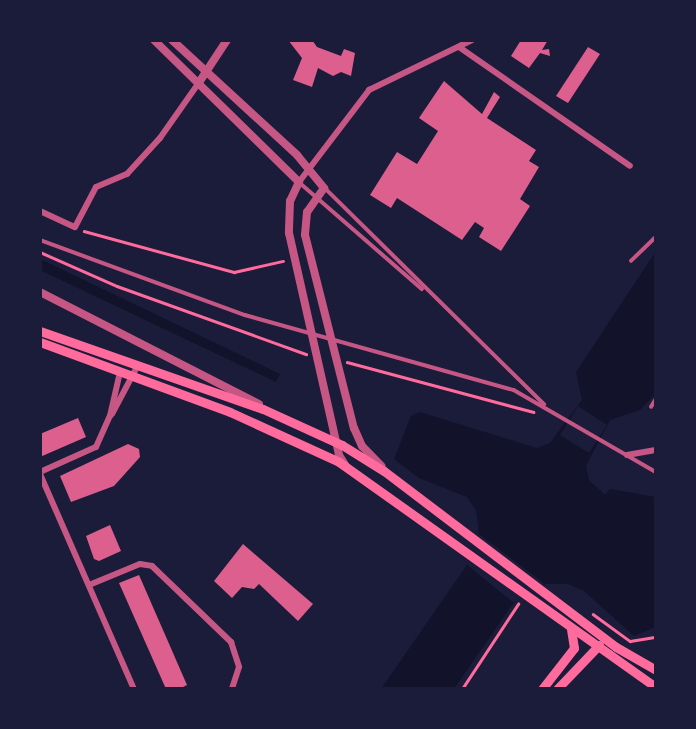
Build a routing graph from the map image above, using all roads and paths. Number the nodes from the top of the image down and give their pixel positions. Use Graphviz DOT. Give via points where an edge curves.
graph roads {
  1 [pos="154,40"];
  2 [pos="173,40"];
  3 [pos="227,40"];
  4 [pos="472,40"];
  5 [pos="459,47"];
  6 [pos="208,72"];
  7 [pos="198,84"];
  8 [pos="631,166"];
  9 [pos="310,169"];
  10 [pos="299,182"];
  11 [pos="324,188"];
  12 [pos="317,197"];
  13 [pos="40,211"];
  14 [pos="75,227"];
  15 [pos="656,237"];
  16 [pos="40,240"];
  17 [pos="40,252"];
  18 [pos="283,261"];
  19 [pos="631,261"];
  20 [pos="40,292"];
  21 [pos="429,295"];
  22 [pos="40,331"];
  23 [pos="40,342"];
  24 [pos="296,351"];
  25 [pos="363,365"];
  26 [pos="120,372"];
  27 [pos="136,372"];
  28 [pos="656,399"];
  29 [pos="651,407"];
  30 [pos="554,411"];
  31 [pos="539,414"];
  32 [pos="110,416"];
  33 [pos="280,416"];
  34 [pos="336,442"];
  35 [pos="656,450"];
  36 [pos="627,455"];
  37 [pos="346,466"];
  38 [pos="656,472"];
  39 [pos="40,473"];
  40 [pos="395,480"];
  41 [pos="89,585"];
  42 [pos="570,627"];
  43 [pos="598,633"];
  44 [pos="597,648"];
  45 [pos="656,670"];
  46 [pos="656,687"];
  47 [pos="134,689"];
  48 [pos="232,689"];
  49 [pos="542,689"];
  50 [pos="557,689"];
  1 -- 7 [label="street"];
  2 -- 6 [label="street"];
  3 -- 6 [label="street"];
  4 -- 5 [label="street"];
  5 -- 8 [label="street"];
  5 -- 9 [label="street" via="369,90"];
  6 -- 7 [label="street"];
  6 -- 9 [label="street"];
  7 -- 10 [label="street"];
  7 -- 14 [label="street" via="160,138 127,174 96,187"];
  9 -- 10 [label="street"];
  9 -- 11 [label="street"];
  10 -- 12 [label="lane"];
  10 -- 34 [label="street" via="287,218"];
  11 -- 12 [label="street"];
  11 -- 21 [label="lane"];
  12 -- 21 [label="lane"];
  12 -- 40 [label="street" via="304,227 359,441"];
  13 -- 14 [label="street"];
  14 -- 18 [label="path" via="164,257 234,272"];
  15 -- 19 [label="lane"];
  16 -- 30 [label="lane" via="245,315 509,388"];
  17 -- 24 [label="path" via="117,286"];
  20 -- 33 [label="street"];
  21 -- 30 [label="lane"];
  22 -- 27 [label="main road"];
  23 -- 26 [label="main road"];
  25 -- 31 [label="path"];
  26 -- 27 [label="main road"];
  26 -- 32 [label="street"];
  27 -- 32 [label="street"];
  27 -- 33 [label="main road"];
  27 -- 37 [label="main road"];
  28 -- 29 [label="lane"];
  30 -- 36 [label="lane"];
  32 -- 39 [label="street" via="96,447"];
  33 -- 34 [label="main road"];
  34 -- 37 [label="street"];
  34 -- 40 [label="main road"];
  35 -- 36 [label="street"];
  36 -- 38 [label="lane"];
  37 -- 42 [label="main road"];
  39 -- 41 [label="street"];
  40 -- 43 [label="main road"];
  41 -- 47 [label="street"];
  41 -- 48 [label="street" via="140,564 152,566 231,642 239,667"];
  42 -- 44 [label="main road"];
  42 -- 49 [label="main road" via="576,637 574,648"];
  43 -- 44 [label="main road"];
  43 -- 45 [label="main road"];
  44 -- 46 [label="main road"];
  44 -- 50 [label="main road"];
}
